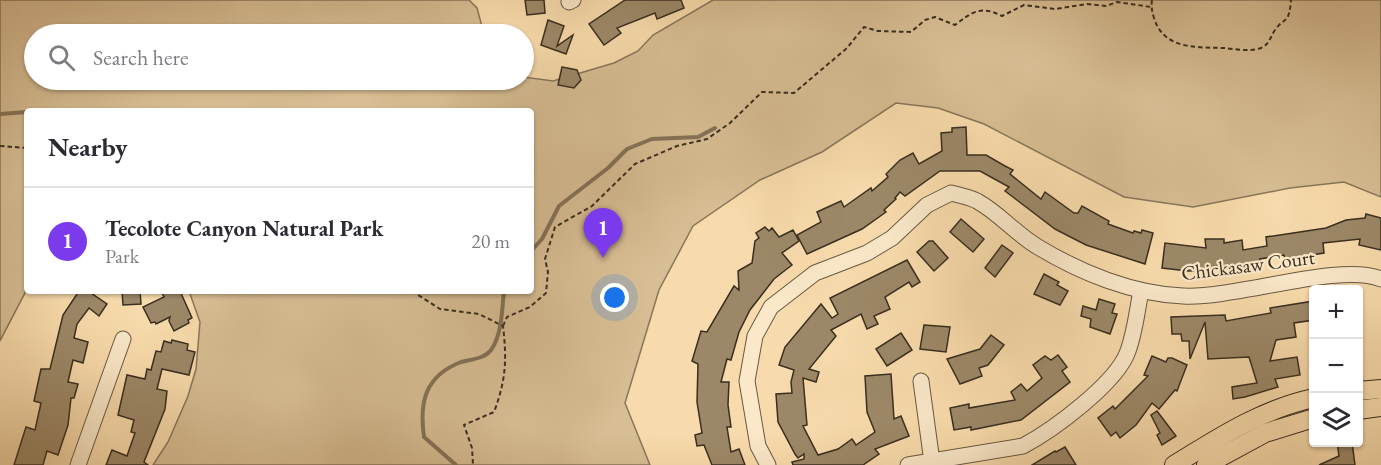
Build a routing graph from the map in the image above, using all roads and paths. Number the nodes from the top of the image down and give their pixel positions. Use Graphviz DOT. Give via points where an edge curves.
graph roads {
  1 [pos="1152,0"];
  2 [pos="1291,0"];
  3 [pos="1151,7"];
  4 [pos="0,146"];
  5 [pos="24,148"];
  6 [pos="1381,279"];
  7 [pos="1141,291"];
  8 [pos="417,294"];
  9 [pos="503,326"];
  10 [pos="123,339"];
  11 [pos="921,381"];
  12 [pos="1381,389"];
  13 [pos="1363,391"];
  14 [pos="1309,400"];
  15 [pos="1381,407"];
  16 [pos="1363,409"];
  17 [pos="1309,419"];
  18 [pos="932,462"];
  19 [pos="78,465"];
  20 [pos="474,465"];
  21 [pos="768,465"];
  22 [pos="908,465"];
  23 [pos="1174,465"];
  24 [pos="1206,465"];
  1 -- 3 [label="path"];
  2 -- 3 [label="path" via="1290,13 1269,42 1250,49 1179,44 1158,31"];
  3 -- 9 [label="path" via="1117,2 1055,9 1024,6 1002,16 991,10 975,10 955,25 934,17 911,32 864,27 847,48 794,93 762,92 707,139 677,146 635,164 592,206 555,227 545,259 546,293 530,307 507,316"];
  4 -- 5 [label="path"];
  6 -- 7 [label="street, Chickasaw Court" via="1347,274 1184,297"];
  7 -- 18 [label="street" via="1128,351 1120,368 1104,386 1023,446"];
  7 -- 21 [label="street, Chickasaw Court" via="1101,278 1038,247 976,200 951,193 927,205 892,238 867,253 815,273 771,307 755,336 747,381 758,446"];
  8 -- 9 [label="path" via="440,309 479,314"];
  9 -- 20 [label="path" via="507,362 494,412 464,425"];
  10 -- 19 [label="street"];
  11 -- 18 [label="street"];
  12 -- 13 [label="main road"];
  14 -- 23 [label="main road" via="1238,426"];
  15 -- 16 [label="main road"];
  17 -- 24 [label="main road" via="1265,433"];
  18 -- 22 [label="street"];
}
